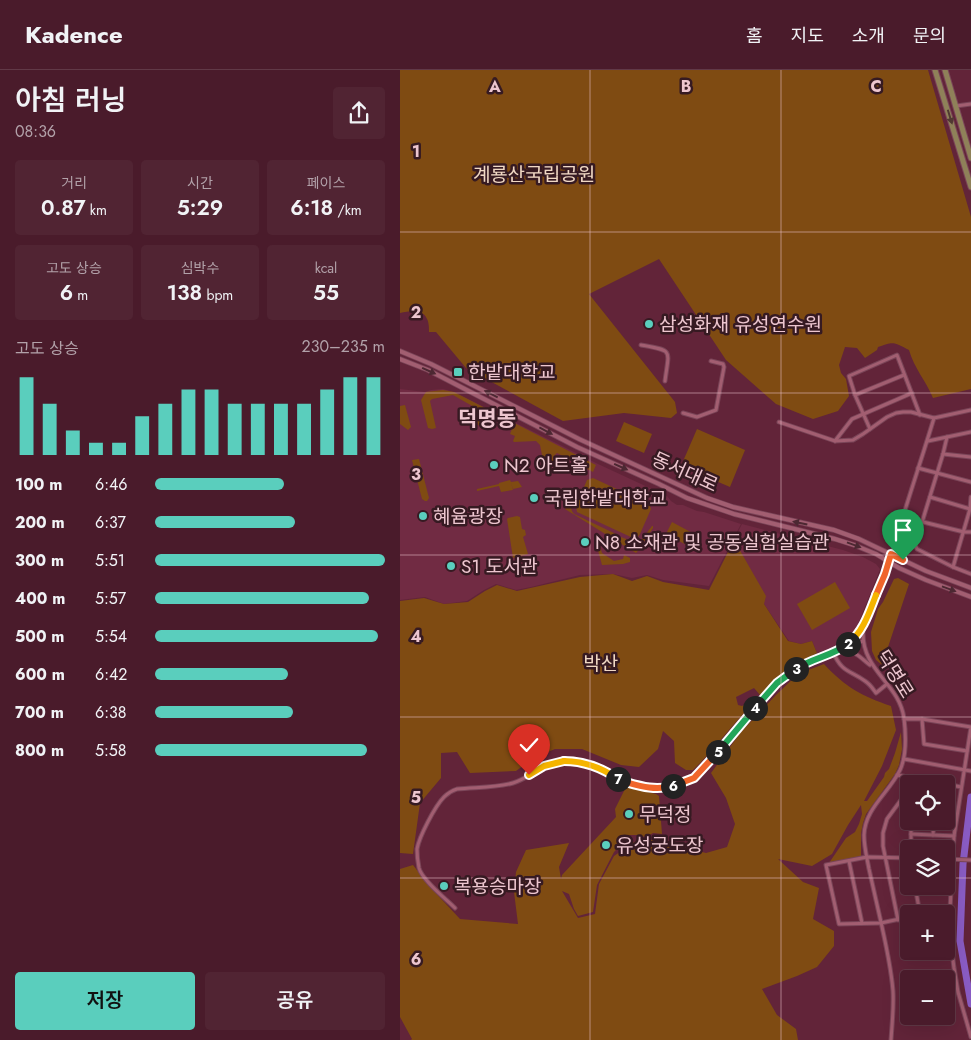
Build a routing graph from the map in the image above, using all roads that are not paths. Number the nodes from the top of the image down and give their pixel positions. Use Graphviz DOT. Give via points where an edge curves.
graph roads {
  1 [pos="936,70"];
  2 [pos="945,70"];
  3 [pos="971,104"];
  4 [pos="955,106"];
  5 [pos="971,158"];
  6 [pos="971,187"];
  7 [pos="641,345"];
  8 [pos="400,351"];
  9 [pos="400,359"];
  10 [pos="711,361"];
  11 [pos="904,375"];
  12 [pos="665,381"];
  13 [pos="912,394"];
  14 [pos="855,396"];
  15 [pos="971,410"];
  16 [pos="683,413"];
  17 [pos="863,414"];
  18 [pos="920,415"];
  19 [pos="934,418"];
  20 [pos="779,422"];
  21 [pos="870,429"];
  22 [pos="971,432"];
  23 [pos="947,437"];
  24 [pos="835,441"];
  25 [pos="928,441"];
  26 [pos="943,454"];
  27 [pos="971,457"];
  28 [pos="918,468"];
  29 [pos="937,474"];
  30 [pos="971,482"];
  31 [pos="930,497"];
  32 [pos="971,497"];
  33 [pos="970,509"];
  34 [pos="923,522"];
  35 [pos="964,532"];
  36 [pos="971,532"];
  37 [pos="891,554"];
  38 [pos="889,562"];
  39 [pos="953,568"];
  40 [pos="971,574"];
  41 [pos="971,588"];
  42 [pos="971,597"];
  43 [pos="864,626"];
  44 [pos="863,641"];
  45 [pos="835,652"];
  46 [pos="873,667"];
  47 [pos="887,684"];
  48 [pos="904,719"];
  49 [pos="922,720"];
  50 [pos="967,751"];
  51 [pos="904,758"];
  52 [pos="967,770"];
  53 [pos="897,775"];
  54 [pos="900,776"];
  55 [pos="955,786"];
  56 [pos="961,787"];
  57 [pos="900,800"];
  58 [pos="911,830"];
  59 [pos="933,830"];
  60 [pos="911,834"];
  61 [pos="933,835"];
  62 [pos="954,836"];
  63 [pos="911,840"];
  64 [pos="954,840"];
  65 [pos="867,857"];
  66 [pos="886,857"];
  67 [pos="900,858"];
  68 [pos="955,859"];
  69 [pos="971,860"];
  70 [pos="849,861"];
  71 [pos="455,908"];
  72 [pos="898,920"];
  73 [pos="862,924"];
  74 [pos="881,924"];
  75 [pos="953,960"];
  76 [pos="971,1037"];
  77 [pos="891,1040"];
  1 -- 6 [label="main road, one-way"];
  2 -- 4 [label="main road"];
  3 -- 4 [label="street"];
  4 -- 5 [label="main road"];
  7 -- 12 [label="street" via="667,352"];
  37 -- 8 [label="street, 동서대로, one-way" via="834,530 707,498"];
  9 -- 38 [label="street, 동서대로, one-way" via="687,498 734,514 835,539"];
  10 -- 16 [label="street" via="724,367 716,410 697,417"];
  11 -- 13 [label="street"];
  11 -- 14 [label="street"];
  11 -- 14 [label="street" via="896,356 849,376"];
  13 -- 17 [label="street"];
  13 -- 18 [label="street"];
  14 -- 17 [label="street"];
  15 -- 19 [label="street"];
  17 -- 21 [label="street"];
  17 -- 24 [label="street" via="848,422"];
  18 -- 19 [label="street"];
  18 -- 21 [label="street" via="896,413"];
  19 -- 25 [label="street, 덕명로"];
  20 -- 24 [label="street"];
  21 -- 24 [label="street" via="853,440"];
  22 -- 23 [label="street"];
  23 -- 25 [label="street"];
  23 -- 26 [label="street"];
  25 -- 28 [label="street, 덕명로"];
  26 -- 27 [label="street"];
  26 -- 29 [label="street"];
  28 -- 29 [label="street"];
  28 -- 37 [label="street, 덕명로"];
  29 -- 30 [label="street"];
  29 -- 31 [label="street"];
  31 -- 33 [label="street"];
  31 -- 34 [label="street"];
  32 -- 33 [label="street"];
  33 -- 35 [label="street"];
  34 -- 35 [label="street"];
  34 -- 39 [label="street" via="915,545 917,549"];
  35 -- 36 [label="street"];
  35 -- 39 [label="street"];
  37 -- 38 [label="street, 덕명로"];
  37 -- 41 [label="street, 동서대로"];
  38 -- 42 [label="street, 동서대로, one-way"];
  38 -- 43 [label="street, 덕명로"];
  39 -- 40 [label="street"];
  43 -- 44 [label="street, 덕명로"];
  43 -- 45 [label="street" via="852,641"];
  44 -- 45 [label="street"];
  44 -- 46 [label="street, 덕명로"];
  45 -- 46 [label="street" via="855,653"];
  45 -- 47 [label="street" via="836,659 845,670 866,682 876,693"];
  45 -- 71 [label="street" via="800,666 777,683 712,760 686,782 648,788 622,781 584,763 565,761 544,766 515,783 450,791 430,818 417,849 423,876"];
  46 -- 47 [label="street, 덕명로"];
  47 -- 48 [label="street, 덕명로" via="899,702"];
  48 -- 49 [label="street"];
  48 -- 51 [label="street, 덕명로"];
  49 -- 50 [label="street" via="924,744"];
  49 -- 50 [label="street" via="971,727"];
  50 -- 52 [label="street"];
  51 -- 52 [label="street"];
  51 -- 53 [label="street, 덕명로"];
  52 -- 56 [label="street"];
  53 -- 54 [label="street"];
  53 -- 65 [label="street, 덕명로" via="868,817 864,835"];
  55 -- 56 [label="street"];
  56 -- 62 [label="street"];
  57 -- 66 [label="street" via="883,828"];
  58 -- 60 [label="street"];
  59 -- 61 [label="street"];
  60 -- 61 [label="street"];
  60 -- 63 [label="street"];
  61 -- 62 [label="street"];
  62 -- 64 [label="street"];
  65 -- 66 [label="street"];
  65 -- 70 [label="street"];
  65 -- 74 [label="street, 덕명로"];
  66 -- 67 [label="street"];
  66 -- 72 [label="street"];
  68 -- 69 [label="street"];
  70 -- 73 [label="street"];
  70 -- 73 [label="street" via="826,865 839,924"];
  72 -- 74 [label="street"];
  73 -- 74 [label="street"];
  74 -- 77 [label="street, 덕명로" via="893,992"];
  75 -- 76 [label="street"];
}
